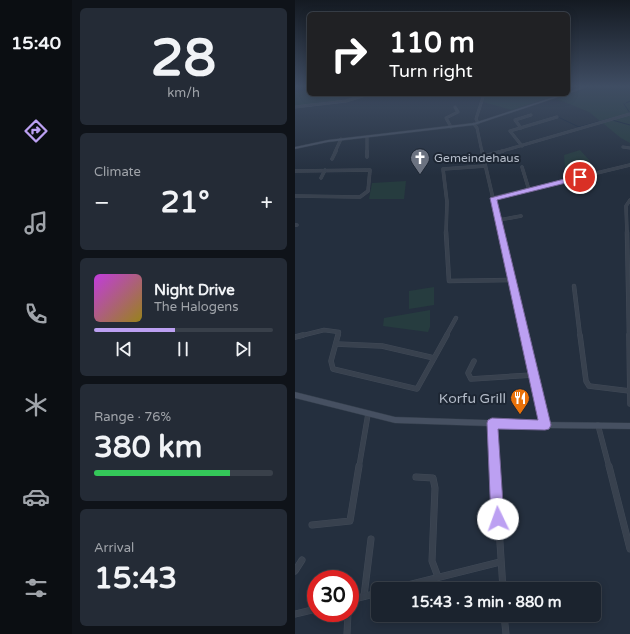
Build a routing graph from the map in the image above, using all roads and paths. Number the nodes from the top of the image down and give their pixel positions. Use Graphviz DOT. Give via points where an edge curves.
graph roads {
  1 [pos="449,117"];
  2 [pos="476,117"];
  3 [pos="496,117"];
  4 [pos="526,117"];
  5 [pos="557,117"];
  6 [pos="621,117"];
  7 [pos="476,123"];
  8 [pos="451,127"];
  9 [pos="521,128"];
  10 [pos="367,136"];
  11 [pos="341,139"];
  12 [pos="522,146"];
  13 [pos="623,147"];
  14 [pos="295,148"];
  15 [pos="630,148"];
  16 [pos="484,156"];
  17 [pos="367,157"];
  18 [pos="332,159"];
  19 [pos="630,165"];
  20 [pos="485,166"];
  21 [pos="522,167"];
  22 [pos="325,170"];
  23 [pos="295,172"];
  24 [pos="321,178"];
  25 [pos="529,190"];
  26 [pos="295,196"];
  27 [pos="493,198"];
  28 [pos="630,200"];
  29 [pos="521,216"];
  30 [pos="499,220"];
  31 [pos="629,252"];
  32 [pos="511,280"];
  33 [pos="574,286"];
  34 [pos="456,318"];
  35 [pos="295,337"];
  36 [pos="336,344"];
  37 [pos="434,358"];
  38 [pos="474,361"];
  39 [pos="533,376"];
  40 [pos="630,391"];
  41 [pos="295,395"];
  42 [pos="630,404"];
  43 [pos="367,414"];
  44 [pos="492,423"];
  45 [pos="545,425"];
  46 [pos="598,425"];
  47 [pos="630,426"];
  48 [pos="416,477"];
  49 [pos="312,525"];
  50 [pos="371,539"];
  51 [pos="630,549"];
  52 [pos="302,560"];
  53 [pos="500,562"];
  54 [pos="295,571"];
  55 [pos="438,577"];
  56 [pos="419,582"];
  57 [pos="502,582"];
  58 [pos="371,594"];
  59 [pos="364,596"];
  60 [pos="359,597"];
  61 [pos="307,611"];
  62 [pos="295,614"];
  63 [pos="348,622"];
  64 [pos="504,622"];
  65 [pos="347,634"];
  66 [pos="505,634"];
  1 -- 8 [label="street" via="446,118"];
  2 -- 7 [label="street"];
  3 -- 7 [label="street"];
  4 -- 9 [label="street" via="515,120"];
  5 -- 9 [label="street"];
  6 -- 12 [label="street"];
  7 -- 8 [label="street"];
  7 -- 16 [label="street"];
  8 -- 10 [label="street"];
  9 -- 12 [label="street" via="511,131"];
  10 -- 11 [label="street"];
  10 -- 17 [label="street"];
  11 -- 14 [label="street"];
  11 -- 18 [label="street"];
  12 -- 16 [label="street"];
  13 -- 15 [label="street"];
  16 -- 20 [label="street"];
  19 -- 25 [label="street"];
  20 -- 27 [label="street"];
  20 -- 32 [label="street" via="443,169 447,202 448,278 454,282"];
  21 -- 25 [label="street"];
  22 -- 23 [label="street"];
  22 -- 24 [label="street"];
  22 -- 26 [label="street" via="370,170 368,191 356,198"];
  25 -- 27 [label="street"];
  27 -- 30 [label="street"];
  28 -- 31 [label="street" via="626,206"];
  29 -- 30 [label="street"];
  30 -- 32 [label="street"];
  31 -- 40 [label="street"];
  32 -- 39 [label="street"];
  33 -- 40 [label="street" via="586,381 593,388"];
  34 -- 37 [label="street"];
  35 -- 36 [label="street" via="334,330 339,332"];
  36 -- 37 [label="street" via="382,346"];
  36 -- 37 [label="street" via="331,361 333,369 417,389"];
  38 -- 39 [label="street" via="468,373 471,379"];
  39 -- 45 [label="street"];
  40 -- 42 [label="street"];
  41 -- 43 [label="street"];
  43 -- 44 [label="street" via="405,421"];
  43 -- 49 [label="street" via="350,521"];
  44 -- 45 [label="street"];
  44 -- 53 [label="street"];
  45 -- 46 [label="street"];
  46 -- 47 [label="street"];
  46 -- 51 [label="street"];
  48 -- 55 [label="street" via="433,478 435,488 432,561"];
  50 -- 59 [label="street"];
  52 -- 54 [label="street"];
  53 -- 55 [label="street"];
  53 -- 57 [label="street"];
  55 -- 56 [label="street"];
  58 -- 59 [label="street"];
  59 -- 60 [label="street"];
  61 -- 62 [label="street"];
  63 -- 65 [label="street"];
  64 -- 66 [label="street"];
}
